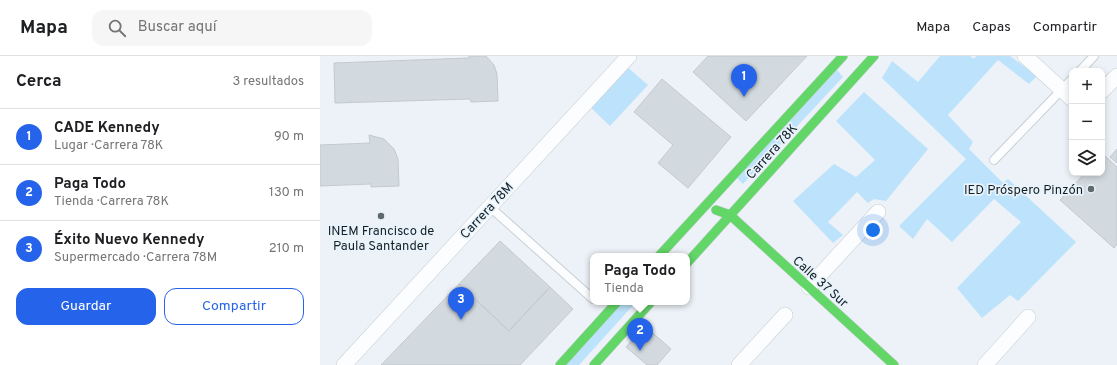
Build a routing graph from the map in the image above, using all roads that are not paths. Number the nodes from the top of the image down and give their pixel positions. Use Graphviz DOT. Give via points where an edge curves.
graph roads {
  1 [pos="628,56"];
  2 [pos="843,56"];
  3 [pos="1025,56"];
  4 [pos="1094,56"];
  5 [pos="868,58"];
  6 [pos="1083,68"];
  7 [pos="1117,76"];
  8 [pos="1105,88"];
  9 [pos="1069,90"];
  10 [pos="994,160"];
  11 [pos="490,207"];
  12 [pos="878,212"];
  13 [pos="698,214"];
  14 [pos="730,215"];
  15 [pos="662,253"];
  16 [pos="690,260"];
  17 [pos="809,287"];
  18 [pos="590,296"];
  19 [pos="600,305"];
  20 [pos="614,305"];
  21 [pos="648,305"];
  22 [pos="608,312"];
  23 [pos="785,316"];
  24 [pos="1028,317"];
  25 [pos="344,365"];
  26 [pos="560,365"];
  27 [pos="594,365"];
  28 [pos="740,365"];
  29 [pos="894,365"];
  30 [pos="985,365"];
  1 -- 11 [label="street, Carrera 78M"];
  2 -- 13 [label="main road, Carrera 78K"];
  3 -- 9 [label="street"];
  4 -- 6 [label="lane"];
  5 -- 14 [label="main road, Carrera 78K"];
  7 -- 8 [label="street"];
  9 -- 10 [label="lane"];
  11 -- 18 [label="lane"];
  11 -- 25 [label="street, Carrera 78M"];
  12 -- 17 [label="street"];
  13 -- 14 [label="main road" via="714,210"];
  13 -- 15 [label="main road, Carrera 78K"];
  14 -- 16 [label="main road, Carrera 78K"];
  14 -- 17 [label="main road, Calle 37 Sur"];
  17 -- 29 [label="main road, Calle 37 Sur"];
  19 -- 22 [label="lane"];
  20 -- 22 [label="main road"];
  21 -- 27 [label="main road"];
  22 -- 26 [label="main road"];
  23 -- 28 [label="street"];
  24 -- 30 [label="street"];
}
